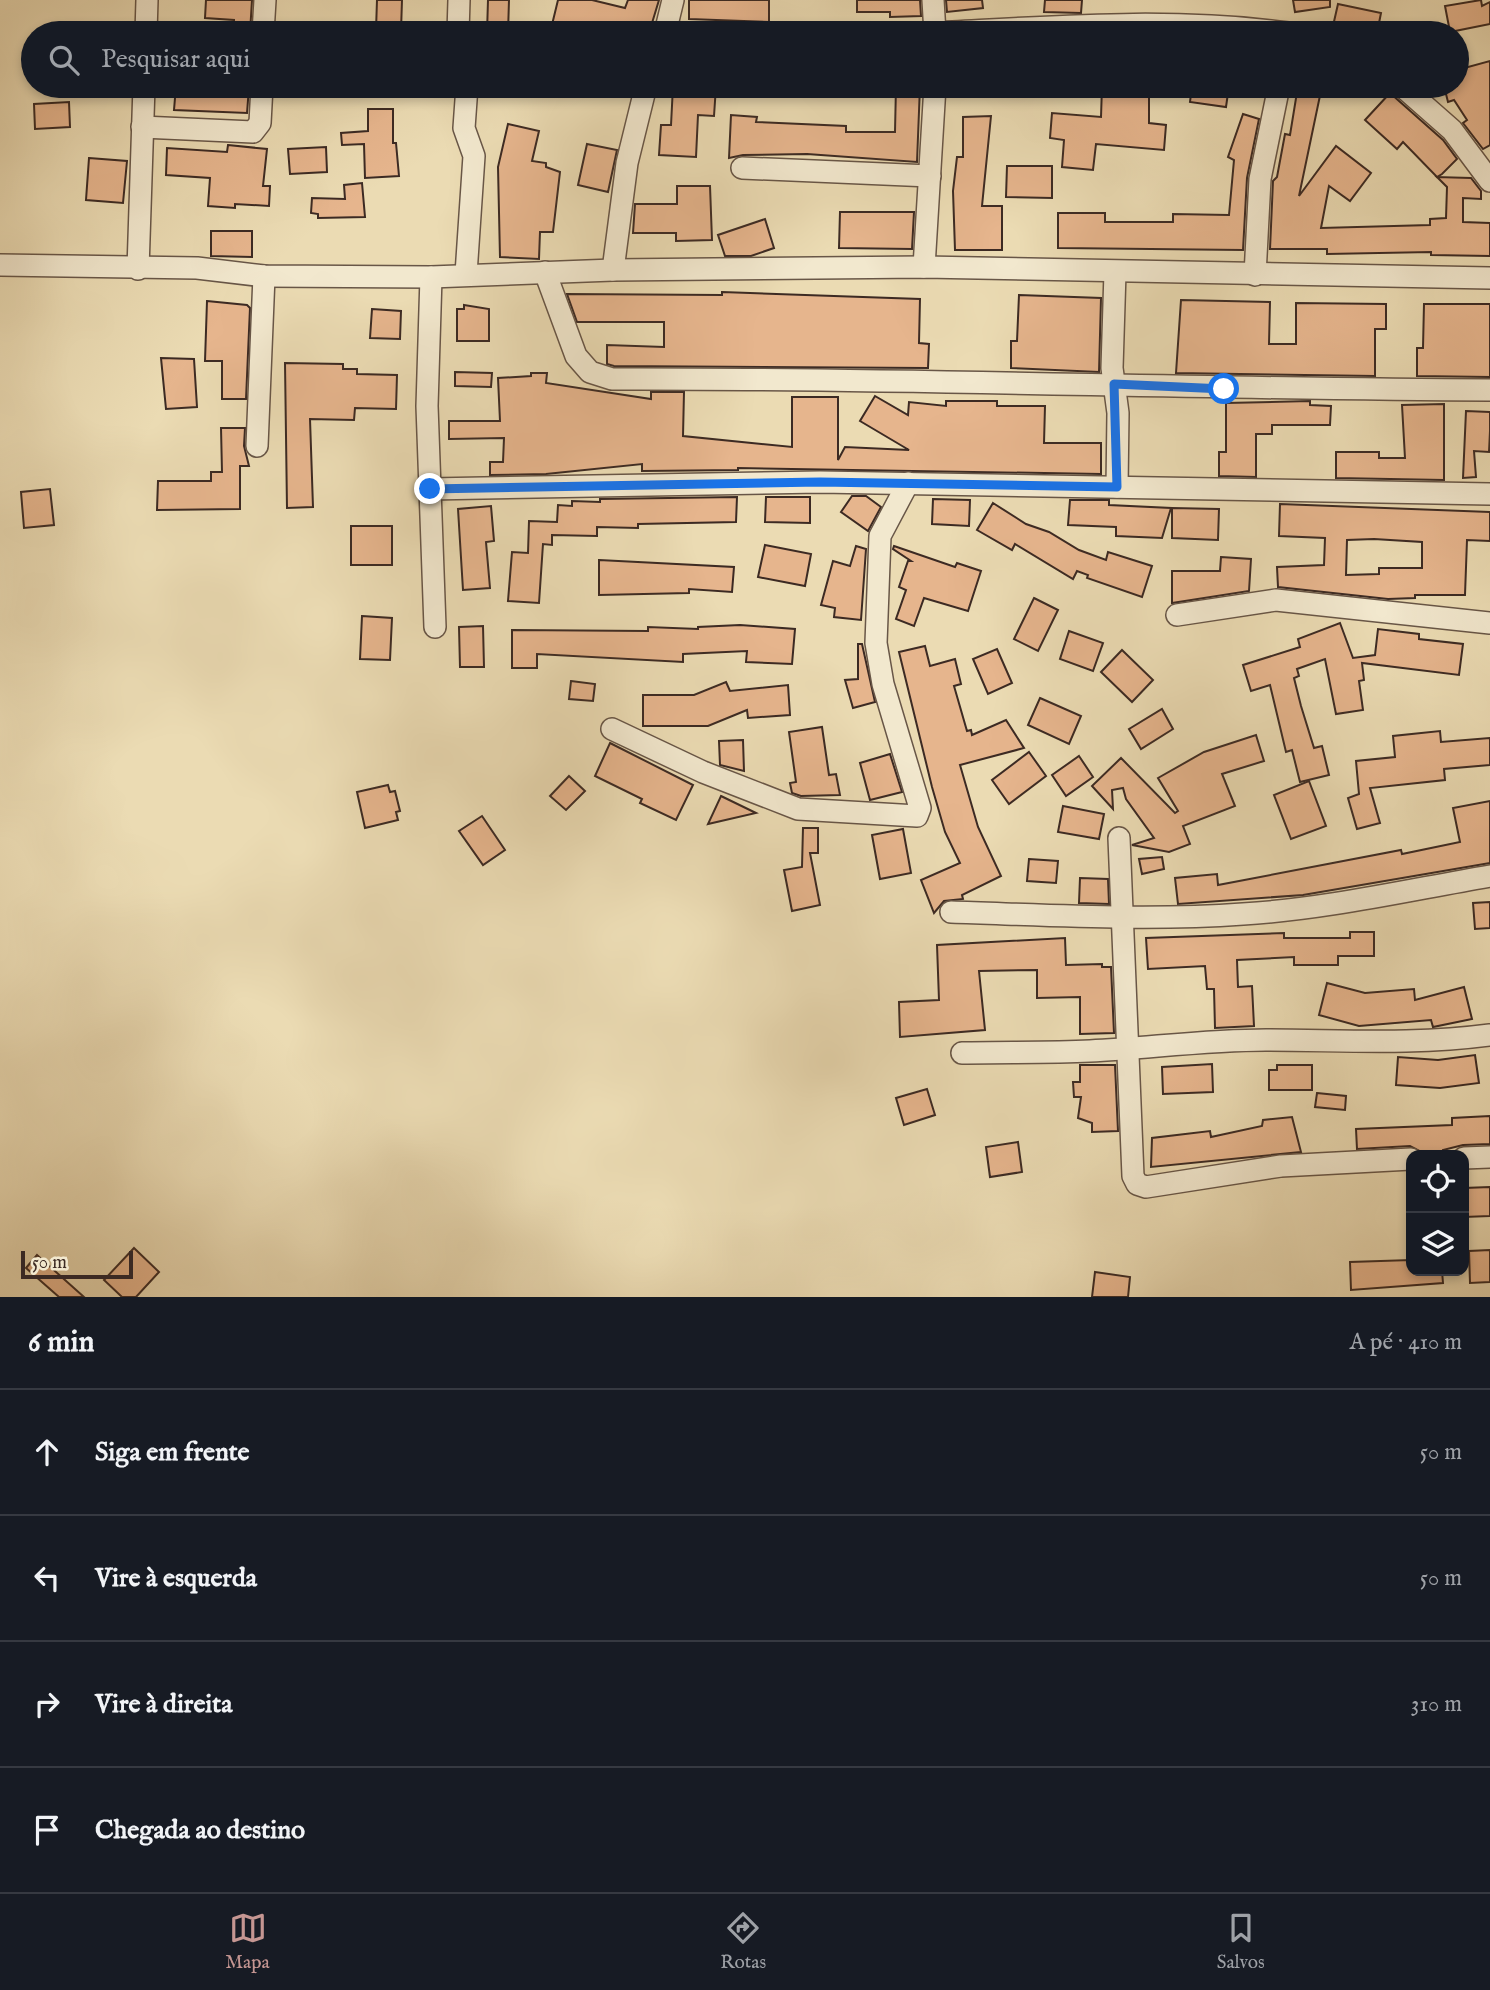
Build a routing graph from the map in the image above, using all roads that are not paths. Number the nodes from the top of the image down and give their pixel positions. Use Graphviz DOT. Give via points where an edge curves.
graph roads {
  1 [pos="148,0"];
  2 [pos="265,0"];
  3 [pos="459,0"];
  4 [pos="674,0"];
  5 [pos="933,0"];
  6 [pos="147,21"];
  7 [pos="264,21"];
  8 [pos="458,21"];
  9 [pos="673,21"];
  10 [pos="934,21"];
  11 [pos="143,98"];
  12 [pos="261,98"];
  13 [pos="466,98"];
  14 [pos="643,98"];
  15 [pos="934,98"];
  16 [pos="1277,98"];
  17 [pos="1416,98"];
  18 [pos="142,127"];
  19 [pos="742,169"];
  20 [pos="930,176"];
  21 [pos="1490,181"];
  22 [pos="0,265"];
  23 [pos="924,267"];
  24 [pos="138,269"];
  25 [pos="613,270"];
  26 [pos="545,272"];
  27 [pos="1115,272"];
  28 [pos="466,274"];
  29 [pos="1255,275"];
  30 [pos="264,276"];
  31 [pos="431,277"];
  32 [pos="1490,278"];
  33 [pos="1114,384"];
  34 [pos="1490,390"];
  35 [pos="257,446"];
  36 [pos="908,483"];
  37 [pos="1117,487"];
  38 [pos="430,489"];
  39 [pos="1490,494"];
  40 [pos="1177,615"];
  41 [pos="1490,623"];
  42 [pos="435,627"];
  43 [pos="612,730"];
  44 [pos="1119,838"];
  45 [pos="1490,876"];
  46 [pos="951,912"];
  47 [pos="1122,917"];
  48 [pos="1490,1035"];
  49 [pos="1128,1047"];
  50 [pos="962,1053"];
  51 [pos="1490,1157"];
  52 [pos="1469,1158"];
  53 [pos="1406,1159"];
  1 -- 6 [label="street"];
  2 -- 7 [label="street"];
  3 -- 8 [label="street"];
  4 -- 9 [label="street"];
  5 -- 10 [label="street"];
  11 -- 18 [label="street"];
  12 -- 18 [label="street" via="260,123 253,132"];
  13 -- 28 [label="street" via="464,128 474,156"];
  14 -- 25 [label="street" via="627,163"];
  15 -- 20 [label="street"];
  16 -- 29 [label="street" via="1260,180"];
  17 -- 21 [label="street" via="1452,130"];
  18 -- 24 [label="street"];
  19 -- 20 [label="street"];
  20 -- 23 [label="street"];
  22 -- 24 [label="street"];
  23 -- 25 [label="street"];
  23 -- 27 [label="street"];
  24 -- 30 [label="street" via="197,268"];
  25 -- 26 [label="street"];
  26 -- 28 [label="street"];
  26 -- 33 [label="street" via="576,356 590,372 612,379"];
  27 -- 29 [label="street"];
  27 -- 33 [label="street"];
  28 -- 31 [label="street"];
  29 -- 32 [label="street"];
  30 -- 31 [label="street"];
  30 -- 35 [label="street"];
  31 -- 38 [label="street"];
  33 -- 34 [label="street"];
  33 -- 37 [label="street"];
  36 -- 37 [label="street"];
  36 -- 38 [label="street"];
  36 -- 43 [label="street" via="880,536 875,617 883,684 920,808 917,816 798,809"];
  37 -- 39 [label="street"];
  38 -- 42 [label="street"];
  40 -- 41 [label="street" via="1276,600"];
  44 -- 47 [label="street"];
  45 -- 47 [label="street" via="1256,913"];
  46 -- 47 [label="street"];
  47 -- 49 [label="street"];
  48 -- 49 [label="street" via="1439,1041 1266,1040"];
  49 -- 50 [label="street"];
  49 -- 53 [label="street" via="1133,1176 1141,1186 1281,1166"];
  51 -- 52 [label="street"];
}
